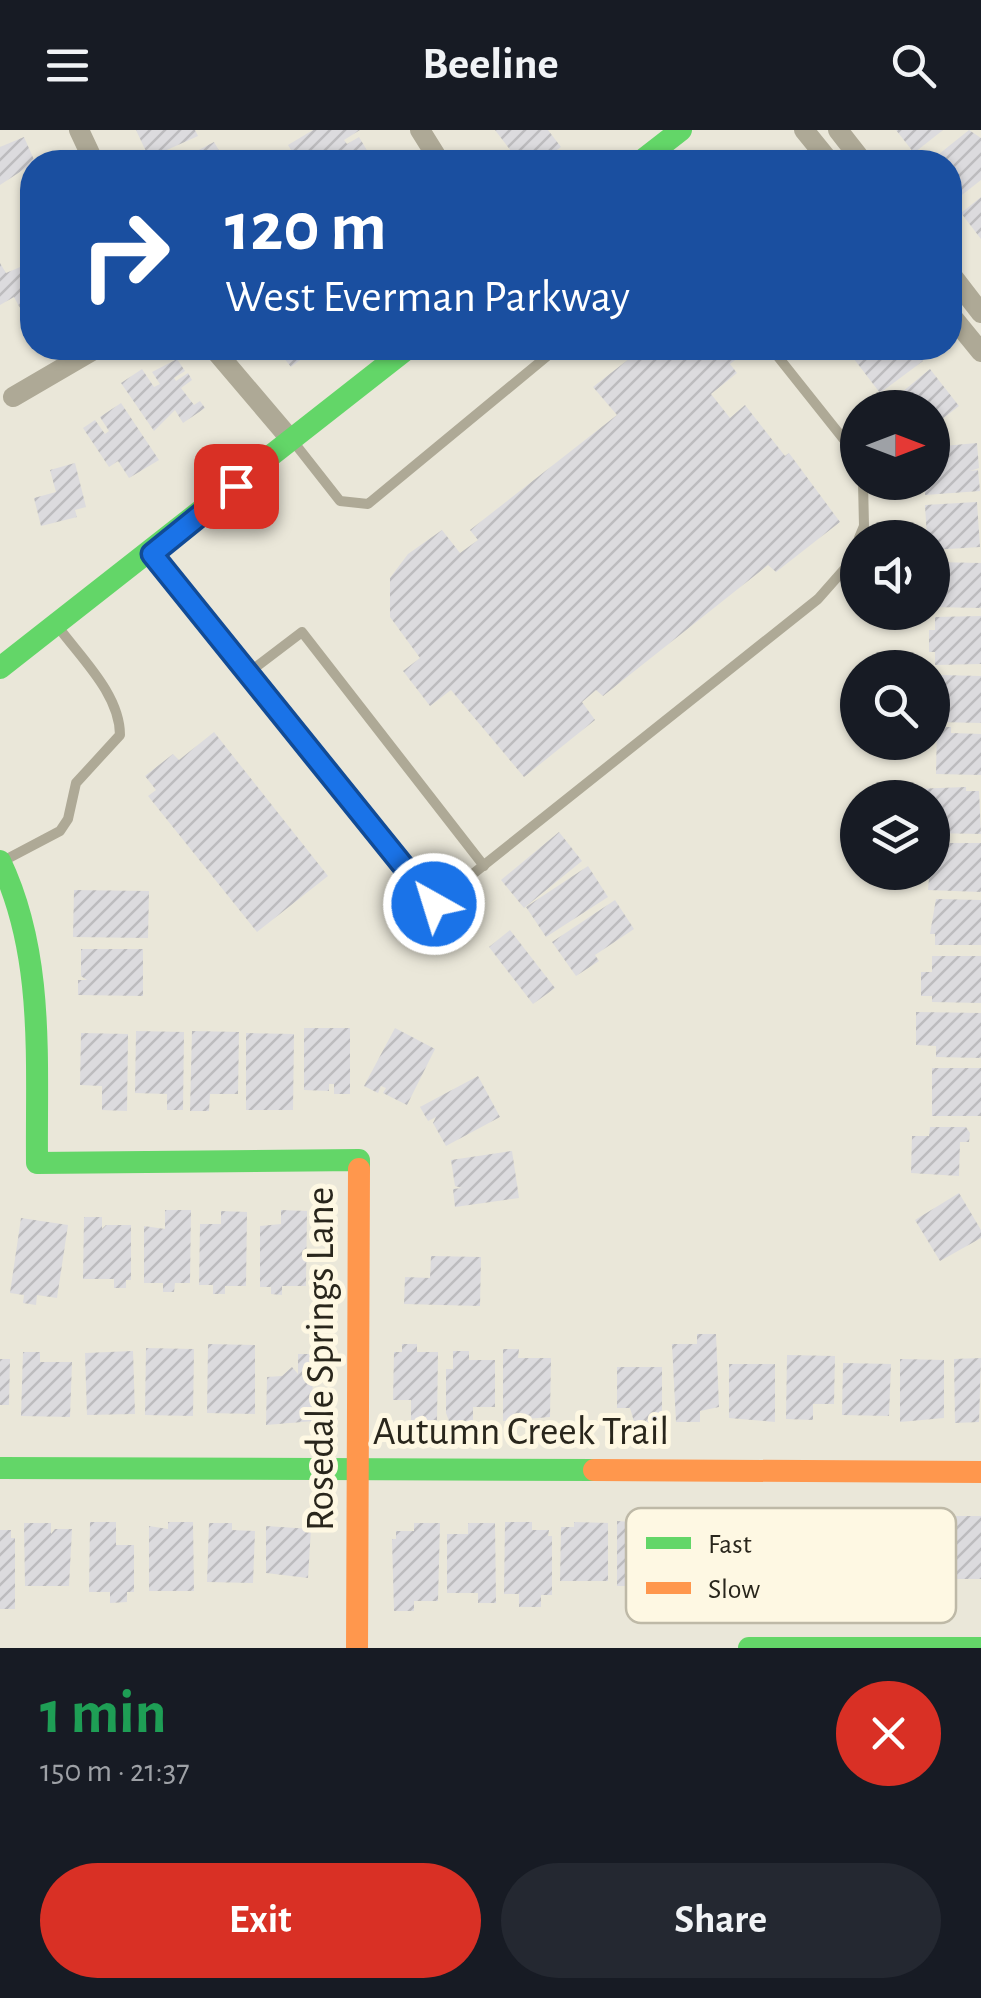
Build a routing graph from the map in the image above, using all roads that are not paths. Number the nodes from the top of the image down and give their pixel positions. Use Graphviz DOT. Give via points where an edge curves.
graph roads {
  1 [pos="682,130"];
  2 [pos="804,130"];
  3 [pos="656,150"];
  4 [pos="833,150"];
  5 [pos="962,289"];
  6 [pos="981,313"];
  7 [pos="974,329"];
  8 [pos="981,352"];
  9 [pos="76,360"];
  10 [pos="223,360"];
  11 [pos="393,360"];
  12 [pos="543,360"];
  13 [pos="780,360"];
  14 [pos="13,397"];
  15 [pos="840,434"];
  16 [pos="292,440"];
  17 [pos="148,556"];
  18 [pos="840,573"];
  19 [pos="57,625"];
  20 [pos="0,668"];
  21 [pos="248,673"];
  22 [pos="0,862"];
  23 [pos="484,866"];
  24 [pos="0,1468"];
  25 [pos="358,1469"];
  26 [pos="981,1472"];
  27 [pos="357,1648"];
  28 [pos="749,1648"];
  29 [pos="981,1648"];
  1 -- 3 [label="street"];
  2 -- 4 [label="street"];
  5 -- 6 [label="street"];
  7 -- 8 [label="street"];
  9 -- 14 [label="street"];
  10 -- 16 [label="street"];
  11 -- 16 [label="street"];
  12 -- 16 [label="lane" via="368,504 340,501"];
  13 -- 15 [label="lane"];
  16 -- 17 [label="street"];
  17 -- 19 [label="street"];
  17 -- 21 [label="lane"];
  18 -- 23 [label="lane" via="818,599"];
  19 -- 20 [label="street"];
  19 -- 22 [label="lane" via="109,696 120,735 76,783 60,831"];
  21 -- 23 [label="lane" via="434,904"];
  21 -- 23 [label="lane" via="302,632"];
  22 -- 25 [label="street, Rosedale Springs Lane" via="16,888 30,940 38,1163 359,1160"];
  24 -- 25 [label="street, Autumn Creek Trail"];
  25 -- 26 [label="street, Autumn Creek Trail"];
  25 -- 27 [label="street, Rosedale Springs Lane"];
  28 -- 29 [label="street"];
}
